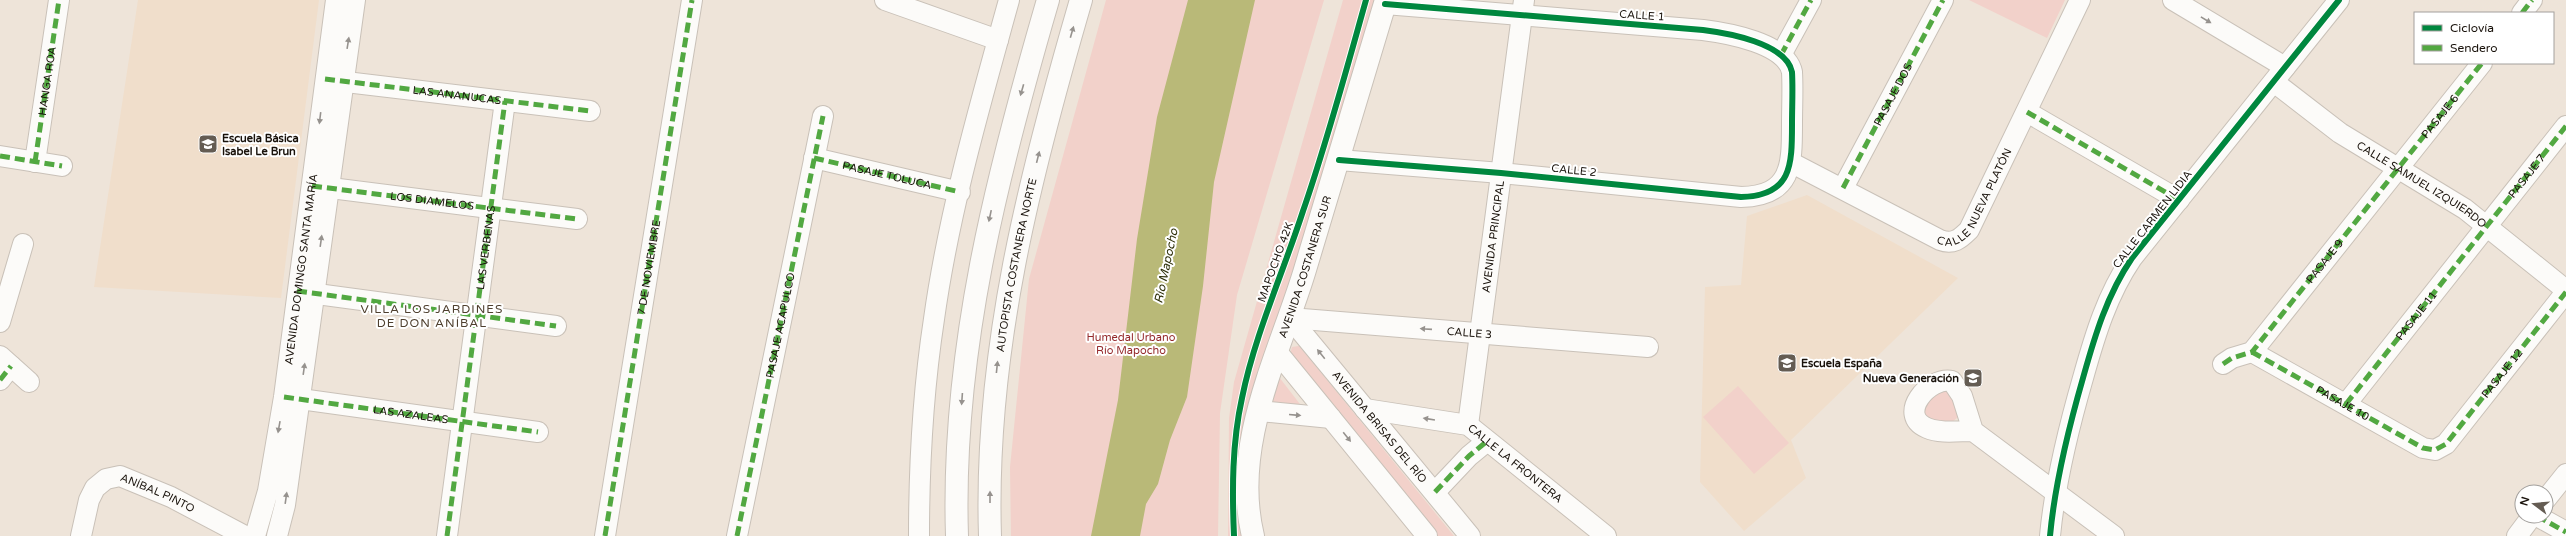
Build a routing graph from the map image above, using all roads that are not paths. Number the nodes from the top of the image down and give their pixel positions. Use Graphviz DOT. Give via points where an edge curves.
graph roads {
  1 [pos="59,0"];
  2 [pos="336,0"];
  3 [pos="354,0"];
  4 [pos="692,0"];
  5 [pos="885,0"];
  6 [pos="1009,0"];
  7 [pos="1048,0"];
  8 [pos="1081,0"];
  9 [pos="1811,0"];
  10 [pos="1943,0"];
  11 [pos="2080,0"];
  12 [pos="2173,0"];
  13 [pos="2339,0"];
  14 [pos="2532,0"];
  15 [pos="1386,2"];
  16 [pos="1523,8"];
  17 [pos="2523,12"];
  18 [pos="998,40"];
  19 [pos="1781,55"];
  20 [pos="2481,64"];
  21 [pos="2279,75"];
  22 [pos="333,80"];
  23 [pos="505,101"];
  24 [pos="590,111"];
  25 [pos="2027,112"];
  26 [pos="823,116"];
  27 [pos="2566,126"];
  28 [pos="0,156"];
  29 [pos="814,158"];
  30 [pos="1338,160"];
  31 [pos="35,162"];
  32 [pos="1792,163"];
  33 [pos="62,166"];
  34 [pos="2397,169"];
  35 [pos="1501,172"];
  36 [pos="320,187"];
  37 [pos="1843,188"];
  38 [pos="960,192"];
  39 [pos="2179,200"];
  40 [pos="491,208"];
  41 [pos="577,219"];
  42 [pos="2487,226"];
  43 [pos="23,244"];
  44 [pos="2566,291"];
  45 [pos="306,292"];
  46 [pos="477,315"];
  47 [pos="1290,318"];
  48 [pos="0,322"];
  49 [pos="556,326"];
  50 [pos="1479,332"];
  51 [pos="1648,347"];
  52 [pos="2252,352"];
  53 [pos="1278,353"];
  54 [pos="2223,364"];
  55 [pos="4,368"];
  56 [pos="29,382"];
  57 [pos="292,398"];
  58 [pos="2346,404"];
  59 [pos="1365,409"];
  60 [pos="1259,412"];
  61 [pos="1331,418"];
  62 [pos="462,421"];
  63 [pos="1468,425"];
  64 [pos="1973,431"];
  65 [pos="538,432"];
  66 [pos="1486,442"];
  67 [pos="2435,450"];
  68 [pos="2566,474"];
  69 [pos="2554,489"];
  70 [pos="1435,492"];
  71 [pos="2054,492"];
  72 [pos="2526,524"];
  73 [pos="2552,524"];
  74 [pos="2566,532"];
  75 [pos="81,536"];
  76 [pos="245,536"];
  77 [pos="255,536"];
  78 [pos="277,536"];
  79 [pos="447,536"];
  80 [pos="605,536"];
  81 [pos="737,536"];
  82 [pos="919,536"];
  83 [pos="957,536"];
  84 [pos="990,536"];
  85 [pos="1253,536"];
  86 [pos="1427,536"];
  87 [pos="1470,536"];
  88 [pos="1606,536"];
  89 [pos="2050,536"];
  90 [pos="2114,536"];
  91 [pos="2517,536"];
  1 -- 31 [label="street, HANGA ROA"];
  2 -- 22 [label="street, AVENIDA DOMINGO SANTA MARÍA"];
  22 -- 3 [label="street, AVENIDA DOMINGO SANTA MARÍA, one-way"];
  4 -- 80 [label="street, 7 DE NOVIEMBRE"];
  5 -- 18 [label="street"];
  6 -- 18 [label="street"];
  7 -- 83 [label="main road, one-way" via="1005,154 974,297 962,391 957,476"];
  84 -- 8 [label="main road, AUTOPISTA COSTANERA NORTE, one-way" via="993,417 1009,286 1035,168"];
  9 -- 19 [label="street"];
  10 -- 37 [label="street, PASAJE DOS"];
  11 -- 25 [label="street, CALLE NUEVA PLATÓN"];
  12 -- 21 [label="street, CALLE SAMUEL IZQUIERDO, one-way"];
  13 -- 21 [label="street, CALLE CARMEN LIDIA"];
  14 -- 17 [label="street"];
  15 -- 16 [label="street, CALLE 1"];
  15 -- 30 [label="main road, AVENIDA COSTANERA SUR"];
  16 -- 19 [label="street, CALLE 1" via="1721,32 1762,45"];
  16 -- 35 [label="street, AVENIDA PRINCIPAL"];
  18 -- 38 [label="street"];
  19 -- 32 [label="street, CALLE 1" via="1789,63 1792,72"];
  20 -- 34 [label="street, PASAJE 6"];
  21 -- 34 [label="street, CALLE SAMUEL IZQUIERDO" via="2320,119"];
  21 -- 39 [label="street, CALLE CARMEN LIDIA"];
  22 -- 23 [label="street, LAS ANANUCAS"];
  22 -- 36 [label="street, AVENIDA DOMINGO SANTA MARÍA"];
  23 -- 24 [label="street, LAS ANANUCAS"];
  23 -- 40 [label="street, LAS VERBENAS"];
  25 -- 37 [label="street, CALLE NUEVA PLATÓN" via="1968,230 1955,241 1940,240"];
  25 -- 39 [label="street"];
  26 -- 29 [label="street, PASAJE ACAPULCO"];
  27 -- 42 [label="street, PASAJE 7"];
  28 -- 31 [label="street"];
  29 -- 38 [label="street, PASAJE TOLUCA"];
  29 -- 81 [label="street, PASAJE ACAPULCO"];
  30 -- 35 [label="street, CALLE 2"];
  30 -- 47 [label="main road, AVENIDA COSTANERA SUR"];
  31 -- 33 [label="street"];
  32 -- 35 [label="street, CALLE 2" via="1782,181 1774,188 1749,197"];
  32 -- 37 [label="street, CALLE NUEVA PLATÓN"];
  34 -- 42 [label="street, CALLE SAMUEL IZQUIERDO" via="2447,198"];
  34 -- 52 [label="street, PASAJE 9"];
  35 -- 50 [label="street, AVENIDA PRINCIPAL"];
  36 -- 40 [label="street, LOS DIAMELOS"];
  36 -- 45 [label="street, AVENIDA DOMINGO SANTA MARÍA"];
  38 -- 82 [label="street" via="943,266 930,344 922,429"];
  39 -- 71 [label="street, CALLE CARMEN LIDIA" via="2132,258 2105,305 2076,400"];
  40 -- 41 [label="street, LOS DIAMELOS"];
  40 -- 46 [label="street, LAS VERBENAS"];
  42 -- 44 [label="street, CALLE SAMUEL IZQUIERDO"];
  42 -- 58 [label="street, PASAJE 11"];
  43 -- 48 [label="street"];
  44 -- 67 [label="street, PASAJE 12" via="2446,444"];
  45 -- 46 [label="street"];
  45 -- 57 [label="street, AVENIDA DOMINGO SANTA MARÍA"];
  46 -- 49 [label="street"];
  46 -- 62 [label="street, LAS VERBENAS"];
  50 -- 47 [label="street, CALLE 3, one-way"];
  47 -- 53 [label="main road, AVENIDA COSTANERA SUR"];
  59 -- 47 [label="street, AVENIDA BRISAS DEL RÍO, one-way"];
  50 -- 51 [label="street, CALLE 3"];
  50 -- 63 [label="street, AVENIDA PRINCIPAL"];
  52 -- 54 [label="street" via="2232,358"];
  52 -- 58 [label="street, PASAJE 10"];
  53 -- 60 [label="main road, AVENIDA COSTANERA SUR"];
  53 -- 61 [label="street"];
  55 -- 56 [label="street"];
  57 -- 62 [label="street, LAS AZALEAS"];
  57 -- 77 [label="street, AVENIDA DOMINGO SANTA MARÍA, one-way"];
  78 -- 57 [label="street, AVENIDA DOMINGO SANTA MARÍA, one-way" via="285,505"];
  58 -- 67 [label="street, PASAJE 10" via="2423,448"];
  63 -- 59 [label="street, CALLE LA FRONTERA, one-way"];
  59 -- 70 [label="street, AVENIDA BRISAS DEL RÍO"];
  60 -- 61 [label="street, one-way"];
  60 -- 85 [label="main road, AVENIDA COSTANERA SUR" via="1248,462 1247,502"];
  61 -- 86 [label="street, one-way"];
  62 -- 65 [label="street, LAS AZALEAS"];
  62 -- 79 [label="street, LAS VERBENAS"];
  63 -- 66 [label="street, CALLE LA FRONTERA"];
  64 -- 71 [label="street"];
  66 -- 70 [label="street"];
  66 -- 88 [label="street, CALLE LA FRONTERA"];
  68 -- 69 [label="street"];
  70 -- 87 [label="street, AVENIDA BRISAS DEL RÍO"];
  71 -- 89 [label="street, CALLE CARMEN LIDIA"];
  71 -- 90 [label="street"];
  72 -- 91 [label="street"];
  73 -- 74 [label="street"];
  75 -- 76 [label="street, ANÍBAL PINTO" via="94,488 106,479 120,476 171,497"];
}
